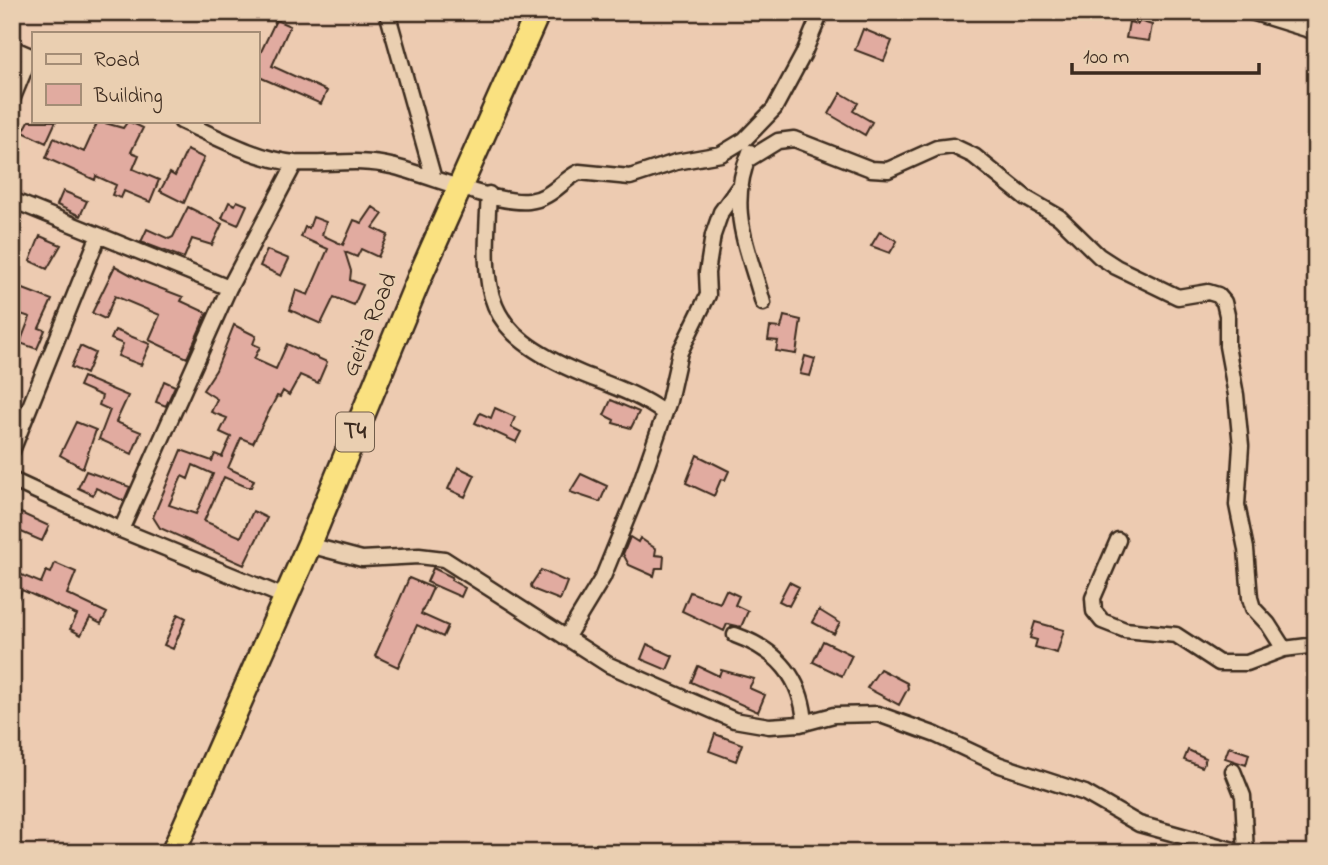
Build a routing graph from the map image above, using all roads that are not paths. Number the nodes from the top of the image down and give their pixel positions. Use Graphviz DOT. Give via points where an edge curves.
graph roads {
  1 [pos="387,12"];
  2 [pos="538,12"];
  3 [pos="821,12"];
  4 [pos="1251,12"];
  5 [pos="1316,32"];
  6 [pos="12,48"];
  7 [pos="32,57"];
  8 [pos="12,100"];
  9 [pos="183,122"];
  10 [pos="763,122"];
  11 [pos="747,160"];
  12 [pos="295,163"];
  13 [pos="433,176"];
  14 [pos="462,186"];
  15 [pos="738,187"];
  16 [pos="489,194"];
  17 [pos="12,200"];
  18 [pos="98,237"];
  19 [pos="229,288"];
  20 [pos="763,303"];
  21 [pos="664,413"];
  22 [pos="12,451"];
  23 [pos="12,480"];
  24 [pos="121,530"];
  25 [pos="1118,540"];
  26 [pos="309,545"];
  27 [pos="285,597"];
  28 [pos="735,635"];
  29 [pos="566,638"];
  30 [pos="1316,645"];
  31 [pos="1284,649"];
  32 [pos="805,723"];
  33 [pos="1233,771"];
  34 [pos="1222,849"];
  35 [pos="173,853"];
  36 [pos="1245,853"];
  1 -- 13 [label="street"];
  2 -- 14 [label="highway, Geita Road / T4"];
  3 -- 10 [label="street" via="785,92"];
  4 -- 5 [label="street"];
  6 -- 7 [label="street"];
  7 -- 8 [label="street"];
  9 -- 12 [label="street" via="247,151"];
  10 -- 11 [label="street"];
  10 -- 16 [label="street" via="744,140 708,159 676,162 631,177 579,172 553,192 531,201 506,201"];
  11 -- 15 [label="street"];
  11 -- 31 [label="street" via="778,141 794,139 871,169 888,170 937,148 953,146 1059,217 1116,267 1178,297 1208,292 1222,299 1241,446 1237,505 1250,598"];
  12 -- 13 [label="street" via="372,162"];
  12 -- 19 [label="street"];
  13 -- 14 [label="street"];
  14 -- 16 [label="street"];
  14 -- 26 [label="highway, Geita Road / T4"];
  15 -- 20 [label="street" via="737,210"];
  15 -- 21 [label="street" via="721,212 713,235 708,295 681,352"];
  16 -- 21 [label="street" via="486,274 492,305 504,322 520,339 559,364 642,396"];
  17 -- 18 [label="street"];
  18 -- 19 [label="street"];
  18 -- 22 [label="street"];
  19 -- 24 [label="street"];
  21 -- 29 [label="street" via="608,566"];
  23 -- 24 [label="street"];
  24 -- 27 [label="street"];
  25 -- 31 [label="street" via="1093,598 1094,611 1102,621 1125,631 1176,635 1219,663 1247,663"];
  26 -- 27 [label="highway, Geita Road / T4"];
  26 -- 29 [label="street" via="362,559 444,559"];
  27 -- 35 [label="highway, Geita Road / T4"];
  28 -- 32 [label="street" via="767,649 785,666 799,691"];
  29 -- 32 [label="street" via="609,665 734,720 769,726"];
  30 -- 31 [label="street"];
  32 -- 34 [label="street" via="834,715 878,714 1000,765 1077,789 1139,824"];
  33 -- 36 [label="street" via="1243,796"];
  34 -- 36 [label="street"];
}
